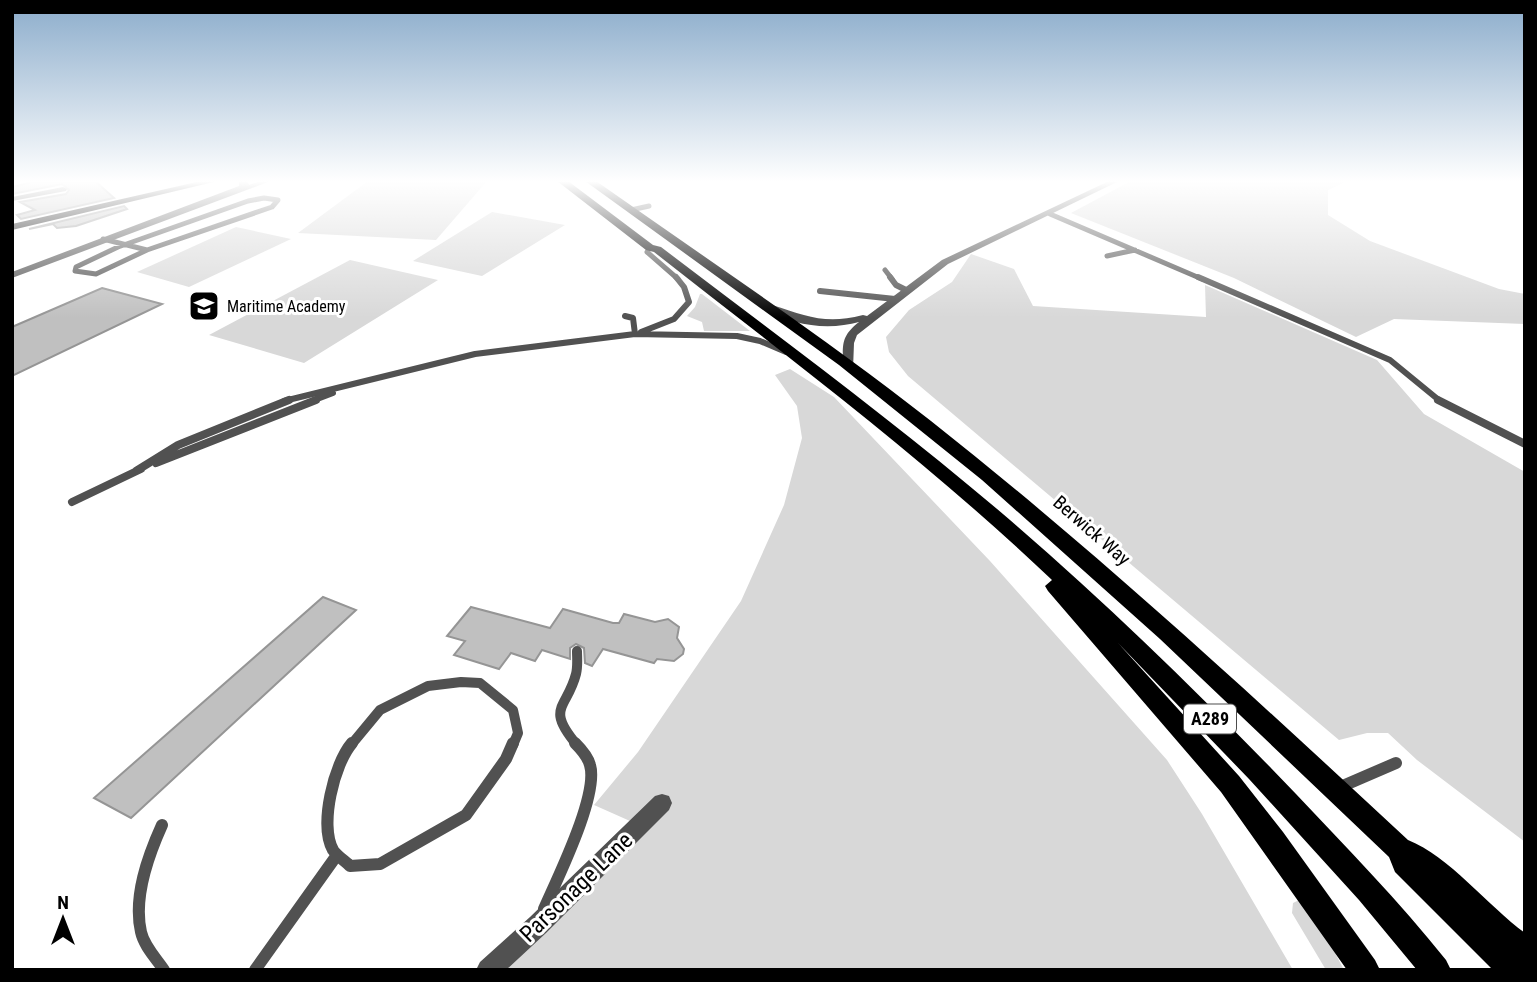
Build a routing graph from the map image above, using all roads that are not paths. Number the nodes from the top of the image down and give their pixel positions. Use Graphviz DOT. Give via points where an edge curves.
graph roads {
  1 [pos="137,227"];
  2 [pos="176,227"];
  3 [pos="214,227"];
  4 [pos="622,227"];
  5 [pos="653,227"];
  6 [pos="1022,227"];
  7 [pos="1080,227"];
  8 [pos="103,239"];
  9 [pos="128,244"];
  10 [pos="650,248"];
  11 [pos="147,250"];
  12 [pos="1135,250"];
  13 [pos="1107,256"];
  14 [pos="885,270"];
  15 [pos="12,275"];
  16 [pos="906,290"];
  17 [pos="820,291"];
  18 [pos="895,299"];
  19 [pos="758,302"];
  20 [pos="872,315"];
  21 [pos="625,316"];
  22 [pos="635,334"];
  23 [pos="795,356"];
  24 [pos="849,367"];
  25 [pos="1525,444"];
  26 [pos="72,502"];
  27 [pos="992,516"];
  28 [pos="576,651"];
  29 [pos="1396,763"];
  30 [pos="1336,789"];
  31 [pos="662,803"];
  32 [pos="162,825"];
  33 [pos="1399,849"];
  34 [pos="337,855"];
  35 [pos="538,925"];
  36 [pos="1525,951"];
  37 [pos="164,970"];
  38 [pos="255,970"];
  39 [pos="488,970"];
  40 [pos="1365,970"];
  41 [pos="1437,970"];
  42 [pos="1514,970"];
  1 -- 8 [label="street"];
  2 -- 9 [label="lane"];
  3 -- 11 [label="lane"];
  4 -- 10 [label="main road, A289"];
  5 -- 19 [label="main road, Berwick Way / A289"];
  6 -- 16 [label="street" via="957,256"];
  7 -- 12 [label="lane"];
  8 -- 9 [label="lane"];
  8 -- 15 [label="street"];
  9 -- 11 [label="lane"];
  9 -- 11 [label="lane" via="75,271 96,274"];
  10 -- 22 [label="lane" via="647,252 679,280 689,302 674,319"];
  10 -- 23 [label="main road, A289"];
  12 -- 13 [label="lane"];
  12 -- 25 [label="lane" via="1390,360 1441,402"];
  14 -- 16 [label="lane"];
  16 -- 18 [label="street"];
  17 -- 18 [label="lane"];
  18 -- 20 [label="street"];
  19 -- 20 [label="street" via="815,323 845,324"];
  19 -- 24 [label="main road, Berwick Way / A289"];
  20 -- 24 [label="street" via="849,338"];
  21 -- 22 [label="lane" via="633,318"];
  22 -- 23 [label="lane" via="737,336"];
  22 -- 26 [label="lane" via="475,354 355,384 136,471"];
  23 -- 27 [label="main road, A289"];
  24 -- 30 [label="main road, Berwick Way / A289" via="1083,555"];
  27 -- 40 [label="main road, A289" via="1230,784"];
  27 -- 41 [label="main road, A289" via="1216,726 1374,895"];
  28 -- 35 [label="lane" via="577,672 559,715 589,762 591,777 584,810"];
  29 -- 30 [label="lane"];
  30 -- 33 [label="main road, Berwick Way / A289"];
  31 -- 35 [label="street, Parsonage Lane"];
  32 -- 37 [label="lane" via="142,885 141,934"];
  33 -- 36 [label="main road, A289" via="1416,856"];
  33 -- 42 [label="main road, Berwick Way / A289" via="1404,863"];
  34 -- 34 [label="lane" via="350,866 380,864 466,815 486,791 518,733 513,710 480,683 461,682 428,686 380,710 345,751 332,782 328,823"];
  34 -- 38 [label="lane"];
  35 -- 39 [label="street, Parsonage Lane"];
}
